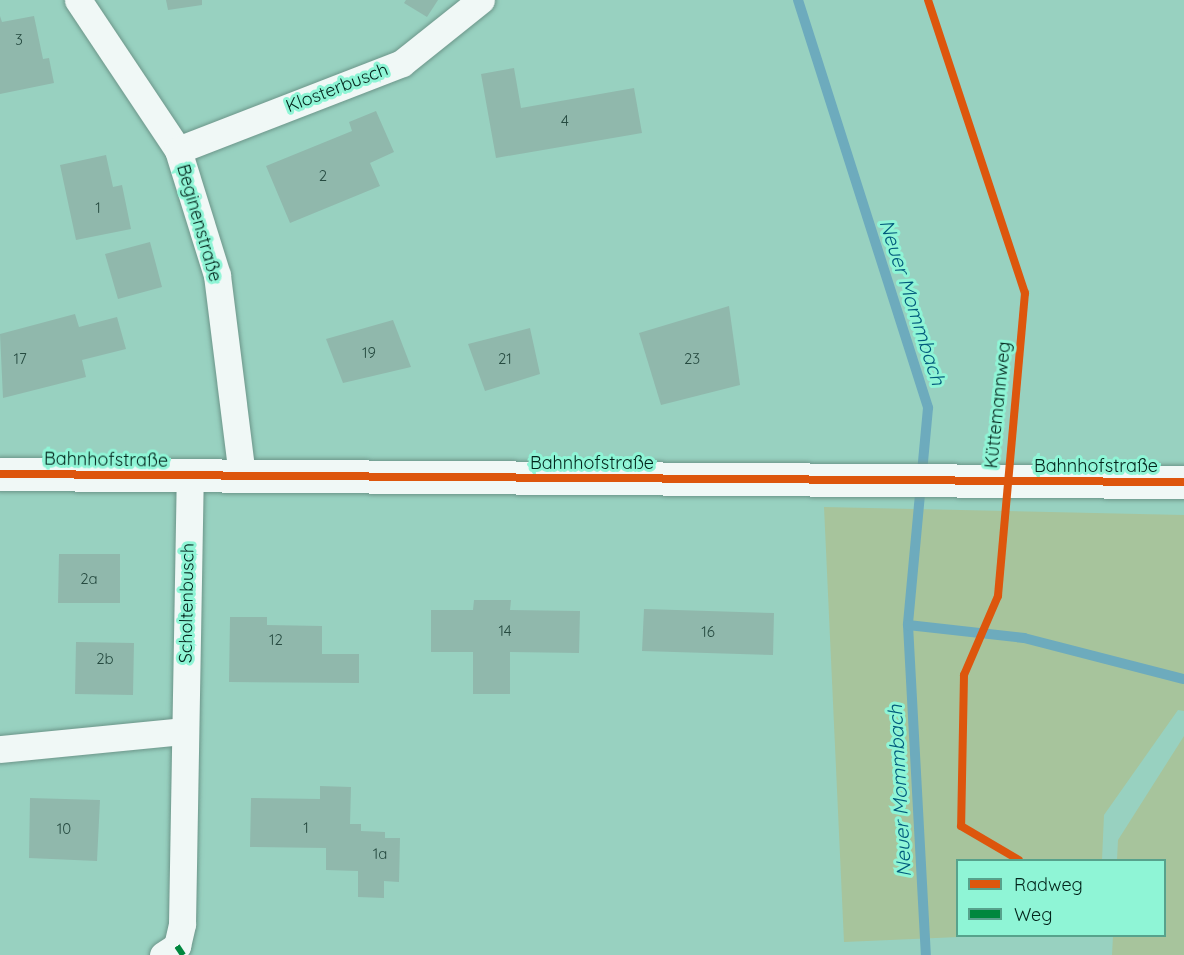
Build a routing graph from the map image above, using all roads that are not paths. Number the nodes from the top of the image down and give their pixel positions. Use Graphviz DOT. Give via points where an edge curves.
graph roads {
  1 [pos="78,0"];
  2 [pos="481,0"];
  3 [pos="178,150"];
  4 [pos="0,474"];
  5 [pos="190,476"];
  6 [pos="242,476"];
  7 [pos="1184,482"];
  8 [pos="183,730"];
  9 [pos="0,749"];
  10 [pos="163,955"];
  1 -- 3 [label="street, Beginenstraße"];
  2 -- 3 [label="street, Klosterbusch" via="402,63"];
  3 -- 6 [label="street, Beginenstraße" via="217,275"];
  4 -- 5 [label="street, Bahnhofstraße"];
  5 -- 6 [label="street, Bahnhofstraße"];
  5 -- 8 [label="street, Scholtenbusch"];
  6 -- 7 [label="street, Bahnhofstraße"];
  8 -- 9 [label="street"];
  8 -- 10 [label="street, Scholtenbusch" via="182,924 177,946"];
}
